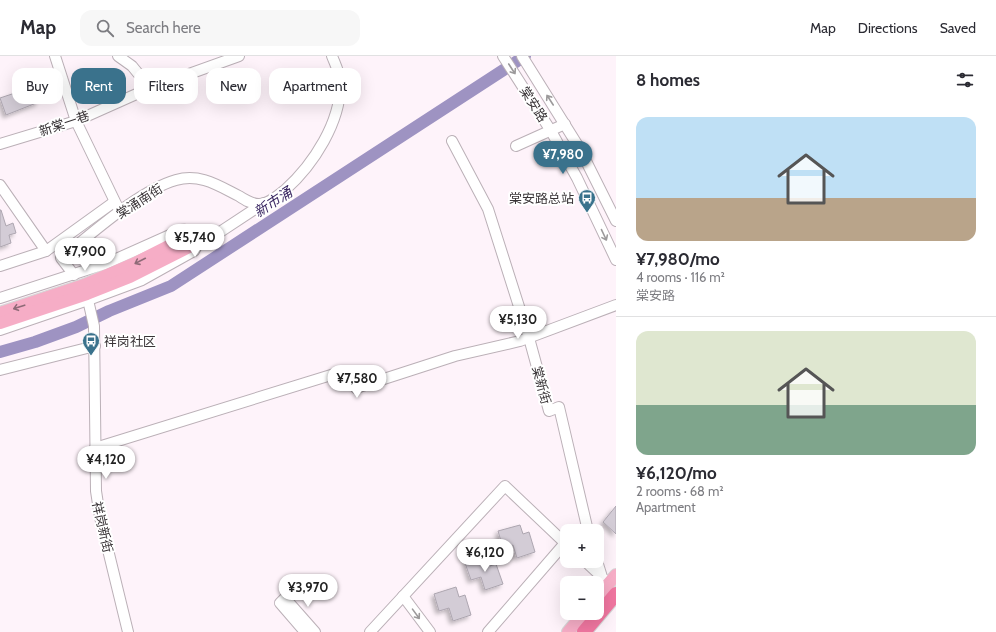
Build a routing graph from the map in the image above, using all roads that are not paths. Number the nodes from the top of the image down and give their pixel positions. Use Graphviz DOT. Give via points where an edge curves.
graph roads {
  1 [pos="55,56"];
  2 [pos="118,56"];
  3 [pos="239,56"];
  4 [pos="332,56"];
  5 [pos="503,56"];
  6 [pos="522,56"];
  7 [pos="134,68"];
  8 [pos="198,71"];
  9 [pos="134,95"];
  10 [pos="76,121"];
  11 [pos="565,124"];
  12 [pos="552,131"];
  13 [pos="452,141"];
  14 [pos="0,144"];
  15 [pos="516,146"];
  16 [pos="0,185"];
  17 [pos="114,202"];
  18 [pos="264,203"];
  19 [pos="120,212"];
  20 [pos="616,221"];
  21 [pos="196,238"];
  22 [pos="177,247"];
  23 [pos="46,251"];
  24 [pos="616,260"];
  25 [pos="0,266"];
  26 [pos="74,275"];
  27 [pos="0,298"];
  28 [pos="88,300"];
  29 [pos="616,305"];
  30 [pos="0,313"];
  31 [pos="0,323"];
  32 [pos="0,330"];
  33 [pos="529,338"];
  34 [pos="95,346"];
  35 [pos="0,370"];
  36 [pos="95,448"];
  37 [pos="586,524"];
  38 [pos="560,538"];
  39 [pos="560,551"];
  40 [pos="593,568"];
  41 [pos="601,568"];
  42 [pos="610,582"];
  43 [pos="403,596"];
  44 [pos="616,601"];
  45 [pos="578,620"];
  46 [pos="128,632"];
  47 [pos="305,632"];
  48 [pos="315,632"];
  49 [pos="370,632"];
  50 [pos="430,632"];
  51 [pos="488,632"];
  52 [pos="568,632"];
  53 [pos="584,632"];
  54 [pos="590,632"];
  1 -- 10 [label="street"];
  2 -- 7 [label="street"];
  3 -- 8 [label="street, 新棠一巷"];
  4 -- 18 [label="street" via="340,77 340,88 336,111 327,134 303,171 281,193"];
  5 -- 12 [label="street, 棠安路, one-way"];
  11 -- 6 [label="street, 棠安路, one-way"];
  9 -- 10 [label="street, 新棠一巷"];
  10 -- 14 [label="street, 新棠一巷"];
  10 -- 17 [label="street"];
  11 -- 12 [label="street"];
  11 -- 20 [label="street, 棠安路" via="596,178"];
  12 -- 15 [label="street"];
  12 -- 24 [label="street, 棠安路, one-way"];
  13 -- 33 [label="street, 棠新街" via="488,209"];
  16 -- 23 [label="street"];
  17 -- 19 [label="street"];
  17 -- 23 [label="street"];
  18 -- 19 [label="street, 棠涌南街" via="253,203 211,182 193,177 161,186"];
  18 -- 21 [label="street" via="220,232"];
  19 -- 26 [label="street, 棠涌南街" via="61,258"];
  21 -- 22 [label="main road"];
  21 -- 26 [label="street" via="189,229 181,230"];
  21 -- 28 [label="street" via="194,251 174,263 142,280"];
  22 -- 30 [label="main road, one-way" via="84,285"];
  22 -- 31 [label="main road" via="130,277"];
  23 -- 25 [label="street"];
  26 -- 27 [label="street"];
  28 -- 32 [label="street"];
  28 -- 34 [label="street, 祥岗新街" via="94,326"];
  29 -- 33 [label="street"];
  33 -- 36 [label="street" via="455,356 356,388 344,371"];
  33 -- 37 [label="street, 棠新街" via="549,411 560,407"];
  34 -- 35 [label="street"];
  34 -- 36 [label="street, 祥岗新街"];
  36 -- 46 [label="street, 祥岗新街" via="98,506"];
  38 -- 43 [label="street" via="504,486"];
  39 -- 51 [label="street"];
  40 -- 42 [label="street"];
  41 -- 42 [label="street"];
  42 -- 53 [label="highway"];
  43 -- 49 [label="street"];
  43 -- 50 [label="street, one-way"];
  44 -- 54 [label="main road"];
  45 -- 52 [label="main road"];
  47 -- 48 [label="street" via="280,603 285,598"];
}
